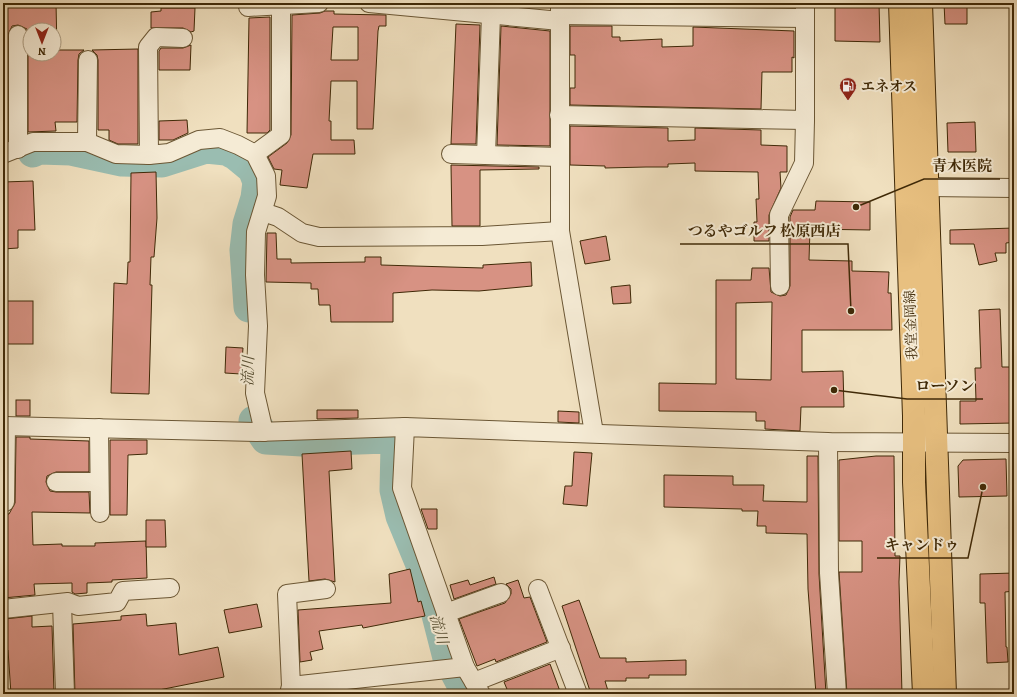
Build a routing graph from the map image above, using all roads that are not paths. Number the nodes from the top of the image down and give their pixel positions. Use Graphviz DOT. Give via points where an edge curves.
graph roads {
  1 [pos="319,3"];
  2 [pos="369,3"];
  3 [pos="900,3"];
  4 [pos="921,3"];
  5 [pos="248,7"];
  6 [pos="805,10"];
  7 [pos="281,12"];
  8 [pos="560,13"];
  9 [pos="491,15"];
  10 [pos="18,35"];
  11 [pos="182,38"];
  12 [pos="88,60"];
  13 [pos="559,115"];
  14 [pos="805,120"];
  15 [pos="87,142"];
  16 [pos="9,152"];
  17 [pos="255,154"];
  18 [pos="451,154"];
  19 [pos="149,155"];
  20 [pos="486,155"];
  21 [pos="559,157"];
  22 [pos="928,187"];
  23 [pos="1014,188"];
  24 [pos="263,212"];
  25 [pos="560,231"];
  26 [pos="780,286"];
  27 [pos="5,426"];
  28 [pos="405,427"];
  29 [pos="99,428"];
  30 [pos="260,432"];
  31 [pos="594,433"];
  32 [pos="828,442"];
  33 [pos="914,442"];
  34 [pos="937,443"];
  35 [pos="1014,443"];
  36 [pos="56,482"];
  37 [pos="99,482"];
  38 [pos="5,502"];
  39 [pos="100,512"];
  40 [pos="170,588"];
  41 [pos="326,589"];
  42 [pos="538,589"];
  43 [pos="501,593"];
  44 [pos="62,603"];
  45 [pos="3,609"];
  46 [pos="446,613"];
  47 [pos="561,648"];
  48 [pos="465,676"];
  49 [pos="290,690"];
  50 [pos="65,694"];
  51 [pos="578,694"];
  52 [pos="837,694"];
  53 [pos="924,694"];
  54 [pos="945,694"];
  1 -- 5 [label="street"];
  2 -- 9 [label="street"];
  3 -- 33 [label="main road, 我堂金岡線"];
  4 -- 22 [label="main road, 我堂金岡線"];
  6 -- 8 [label="street"];
  6 -- 14 [label="street"];
  7 -- 17 [label="street" via="281,135"];
  8 -- 9 [label="street"];
  8 -- 13 [label="street"];
  9 -- 20 [label="street"];
  10 -- 16 [label="street"];
  11 -- 19 [label="street" via="156,37 148,47"];
  12 -- 15 [label="street"];
  13 -- 14 [label="street"];
  13 -- 21 [label="street"];
  14 -- 26 [label="street" via="804,163 779,215"];
  15 -- 16 [label="street" via="33,142"];
  15 -- 19 [label="street" via="116,154"];
  17 -- 19 [label="street" via="220,138 199,140 169,153"];
  17 -- 24 [label="street" via="266,176 267,196"];
  18 -- 20 [label="street"];
  20 -- 21 [label="street"];
  21 -- 25 [label="street"];
  22 -- 23 [label="street"];
  22 -- 34 [label="main road, 我堂金岡線"];
  24 -- 25 [label="street" via="278,217 302,233 319,237 482,236"];
  24 -- 30 [label="street" via="256,232 255,275 258,326 255,393"];
  25 -- 31 [label="street"];
  27 -- 29 [label="street"];
  27 -- 38 [label="street"];
  28 -- 30 [label="street"];
  28 -- 31 [label="street"];
  28 -- 46 [label="street" via="402,488"];
  29 -- 30 [label="street"];
  29 -- 37 [label="street"];
  31 -- 32 [label="street"];
  32 -- 33 [label="street"];
  32 -- 52 [label="street" via="829,573"];
  33 -- 34 [label="street"];
  33 -- 53 [label="main road, 我堂金岡線"];
  34 -- 35 [label="street"];
  34 -- 54 [label="main road, 我堂金岡線"];
  36 -- 37 [label="street"];
  37 -- 39 [label="street"];
  40 -- 44 [label="street" via="123,591 117,602 78,606 68,602"];
  41 -- 49 [label="street" via="287,594"];
  42 -- 47 [label="street"];
  43 -- 46 [label="street"];
  44 -- 45 [label="street"];
  44 -- 50 [label="street"];
  46 -- 48 [label="street"];
  47 -- 48 [label="street"];
  47 -- 51 [label="street"];
  48 -- 49 [label="street"];
}
